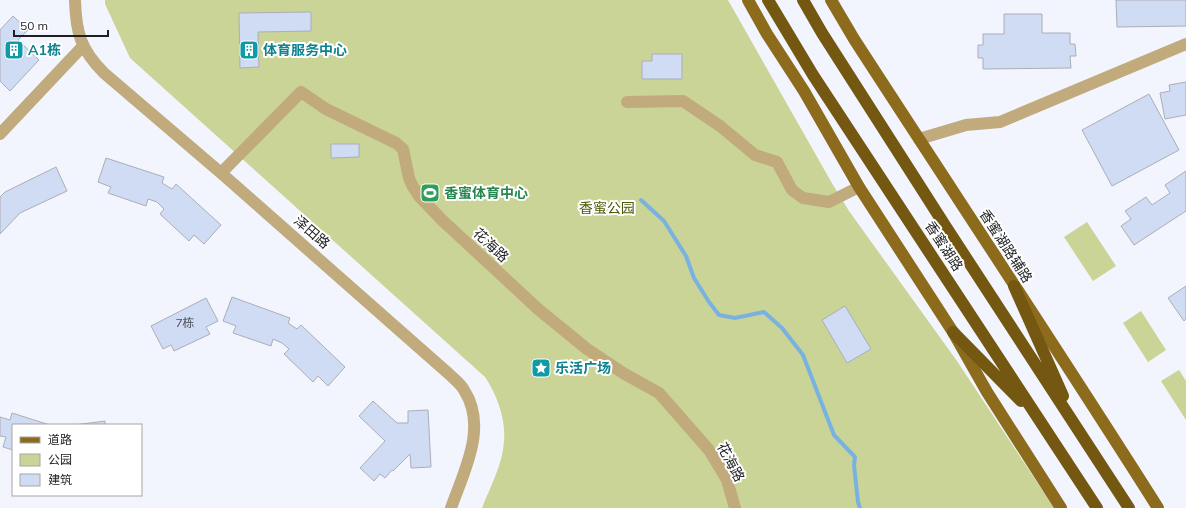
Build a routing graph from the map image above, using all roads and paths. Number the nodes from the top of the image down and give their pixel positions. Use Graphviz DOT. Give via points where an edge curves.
graph roads {
  1 [pos="75,0"];
  2 [pos="748,0"];
  3 [pos="768,0"];
  4 [pos="803,0"];
  5 [pos="831,0"];
  6 [pos="1186,44"];
  7 [pos="83,46"];
  8 [pos="627,102"];
  9 [pos="0,134"];
  10 [pos="919,139"];
  11 [pos="221,172"];
  12 [pos="859,187"];
  13 [pos="1014,286"];
  14 [pos="953,332"];
  15 [pos="1040,421"];
  16 [pos="1078,430"];
  17 [pos="451,508"];
  18 [pos="735,508"];
  19 [pos="1061,508"];
  20 [pos="1097,508"];
  21 [pos="1130,508"];
  22 [pos="1158,508"];
  1 -- 7 [label="street, 泽田路" via="77,29"];
  2 -- 12 [label="main road"];
  3 -- 15 [label="highway, 香蜜湖路" via="813,75"];
  4 -- 16 [label="highway, 香蜜湖路"];
  5 -- 10 [label="main road, 香蜜湖路辅路"];
  6 -- 10 [label="street" via="1000,122 966,125"];
  7 -- 9 [label="street"];
  7 -- 11 [label="street, 泽田路" via="104,73"];
  8 -- 12 [label="street" via="683,101 720,126 755,155 776,162 792,190 803,198 829,202"];
  10 -- 13 [label="main road, 香蜜湖路辅路"];
  11 -- 17 [label="street, 泽田路" via="464,390 473,411 472,450"];
  11 -- 18 [label="street, 花海路" via="301,92 326,109 396,143 403,149 412,185 442,220 538,309 587,349 660,393 709,450 726,480"];
  12 -- 14 [label="main road"];
  13 -- 16 [label="highway"];
  13 -- 22 [label="main road, 香蜜湖路辅路" via="1088,396"];
  14 -- 15 [label="highway"];
  14 -- 19 [label="main road" via="987,392"];
  15 -- 20 [label="highway, 香蜜湖路"];
  16 -- 21 [label="highway, 香蜜湖路"];
}
